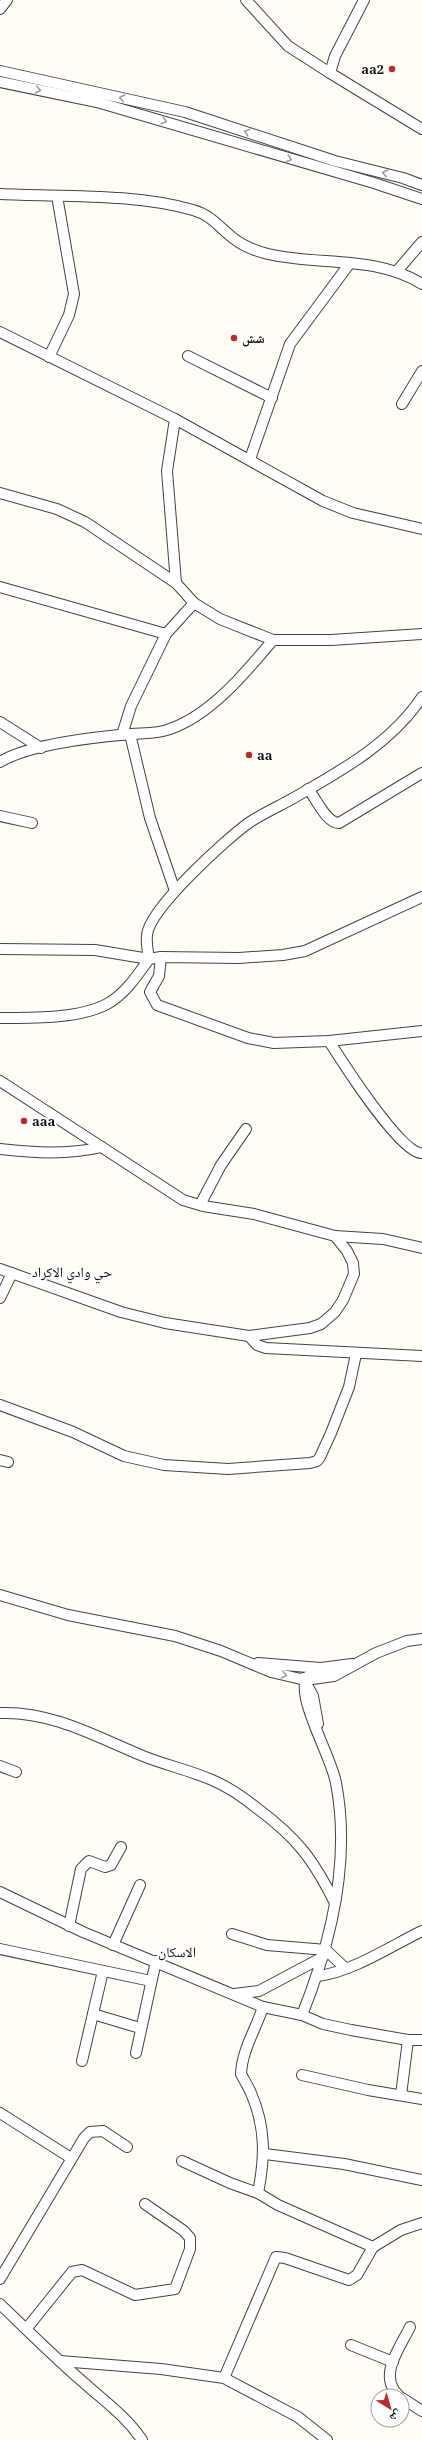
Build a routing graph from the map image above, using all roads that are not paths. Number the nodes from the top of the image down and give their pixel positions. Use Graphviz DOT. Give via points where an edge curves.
graph roads {
  1 [pos="7,0"];
  2 [pos="246,0"];
  3 [pos="364,0"];
  4 [pos="0,9"];
  5 [pos="0,70"];
  6 [pos="330,73"];
  7 [pos="0,82"];
  8 [pos="422,129"];
  9 [pos="422,185"];
  10 [pos="0,194"];
  11 [pos="57,196"];
  12 [pos="422,199"];
  13 [pos="422,242"];
  14 [pos="350,263"];
  15 [pos="397,270"];
  16 [pos="422,284"];
  17 [pos="0,332"];
  18 [pos="188,356"];
  19 [pos="48,358"];
  20 [pos="422,372"];
  21 [pos="272,398"];
  22 [pos="402,404"];
  23 [pos="175,419"];
  24 [pos="250,459"];
  25 [pos="0,493"];
  26 [pos="422,529"];
  27 [pos="176,583"];
  28 [pos="0,587"];
  29 [pos="194,602"];
  30 [pos="166,634"];
  31 [pos="422,634"];
  32 [pos="273,640"];
  33 [pos="422,697"];
  34 [pos="0,722"];
  35 [pos="126,735"];
  36 [pos="41,748"];
  37 [pos="0,762"];
  38 [pos="422,773"];
  39 [pos="308,789"];
  40 [pos="0,816"];
  41 [pos="32,823"];
  42 [pos="175,891"];
  43 [pos="422,897"];
  44 [pos="0,949"];
  45 [pos="161,957"];
  46 [pos="149,959"];
  47 [pos="0,1018"];
  48 [pos="422,1030"];
  49 [pos="329,1041"];
  50 [pos="0,1081"];
  51 [pos="246,1129"];
  52 [pos="102,1147"];
  53 [pos="0,1149"];
  54 [pos="422,1154"];
  55 [pos="200,1205"];
  56 [pos="335,1236"];
  57 [pos="422,1248"];
  58 [pos="0,1269"];
  59 [pos="12,1273"];
  60 [pos="0,1298"];
  61 [pos="249,1336"];
  62 [pos="356,1354"];
  63 [pos="422,1356"];
  64 [pos="0,1405"];
  65 [pos="0,1595"];
  66 [pos="422,1639"];
  67 [pos="247,1662"];
  68 [pos="352,1664"];
  69 [pos="290,1667"];
  70 [pos="320,1668"];
  71 [pos="305,1680"];
  72 [pos="0,1713"];
  73 [pos="0,1766"];
  74 [pos="16,1772"];
  75 [pos="122,1847"];
  76 [pos="140,1885"];
  77 [pos="0,1892"];
  78 [pos="334,1903"];
  79 [pos="69,1926"];
  80 [pos="422,1931"];
  81 [pos="232,1934"];
  82 [pos="113,1945"];
  83 [pos="0,1949"];
  84 [pos="324,1953"];
  85 [pos="156,1961"];
  86 [pos="345,1968"];
  87 [pos="103,1971"];
  88 [pos="318,1976"];
  89 [pos="151,1981"];
  90 [pos="234,1994"];
  91 [pos="263,2007"];
  92 [pos="93,2014"];
  93 [pos="302,2015"];
  94 [pos="140,2028"];
  95 [pos="408,2040"];
  96 [pos="422,2040"];
  97 [pos="136,2053"];
  98 [pos="82,2061"];
  99 [pos="302,2075"];
  100 [pos="402,2095"];
  101 [pos="422,2099"];
  102 [pos="0,2113"];
  103 [pos="127,2147"];
  104 [pos="264,2154"];
  105 [pos="71,2158"];
  106 [pos="182,2161"];
  107 [pos="422,2180"];
  108 [pos="258,2193"];
  109 [pos="145,2204"];
  110 [pos="422,2222"];
  111 [pos="373,2247"];
  112 [pos="0,2279"];
  113 [pos="0,2304"];
  114 [pos="410,2327"];
  115 [pos="27,2328"];
  116 [pos="351,2345"];
  117 [pos="60,2362"];
  118 [pos="393,2362"];
  119 [pos="224,2378"];
  120 [pos="394,2388"];
  121 [pos="410,2403"];
  122 [pos="422,2411"];
  123 [pos="142,2440"];
  124 [pos="327,2440"];
  1 -- 4 [label="street"];
  2 -- 6 [label="street" via="288,46"];
  3 -- 6 [label="street" via="335,56"];
  9 -- 5 [label="street, one-way" via="328,159 185,112"];
  6 -- 8 [label="street"];
  7 -- 12 [label="street, one-way" via="97,102"];
  10 -- 11 [label="street"];
  11 -- 14 [label="street" via="139,201 192,210 214,220 233,238 257,251 279,256"];
  11 -- 19 [label="street" via="74,294 69,315"];
  13 -- 15 [label="street"];
  14 -- 15 [label="street"];
  14 -- 21 [label="street" via="294,336 285,355"];
  15 -- 16 [label="street"];
  17 -- 19 [label="street"];
  18 -- 21 [label="street"];
  19 -- 23 [label="street"];
  20 -- 22 [label="street"];
  21 -- 24 [label="street"];
  23 -- 24 [label="street"];
  23 -- 27 [label="street" via="167,471"];
  24 -- 26 [label="street" via="323,501 353,513"];
  25 -- 27 [label="street" via="57,509 85,522"];
  27 -- 29 [label="street"];
  28 -- 30 [label="street"];
  29 -- 30 [label="street"];
  29 -- 32 [label="street" via="220,619"];
  30 -- 35 [label="street" via="132,706"];
  31 -- 32 [label="street" via="331,640"];
  32 -- 35 [label="street" via="230,688 181,725 168,730"];
  33 -- 39 [label="street" via="411,713 383,740"];
  34 -- 36 [label="street"];
  35 -- 36 [label="street"];
  35 -- 42 [label="street"];
  36 -- 37 [label="street" via="8,757"];
  38 -- 39 [label="street" via="339,823 333,822"];
  39 -- 42 [label="street" via="250,822"];
  40 -- 41 [label="street"];
  42 -- 46 [label="street" via="156,916 147,934"];
  43 -- 45 [label="street" via="305,950 283,955 239,958"];
  44 -- 46 [label="street" via="94,950"];
  45 -- 46 [label="street"];
  45 -- 49 [label="street" via="159,976 150,992 157,1005 248,1038 288,1044"];
  46 -- 47 [label="street" via="122,992 96,1008 43,1017"];
  48 -- 49 [label="street"];
  49 -- 54 [label="street" via="396,1137 413,1152"];
  50 -- 52 [label="street"];
  51 -- 55 [label="street" via="221,1165"];
  52 -- 53 [label="street" via="79,1152 42,1154"];
  52 -- 55 [label="street" via="183,1200"];
  55 -- 56 [label="street" via="246,1212"];
  56 -- 57 [label="street" via="384,1239"];
  56 -- 61 [label="street" via="349,1254 354,1274 344,1300 335,1312 321,1324 310,1328"];
  58 -- 59 [label="street"];
  59 -- 60 [label="street"];
  59 -- 61 [label="street" via="121,1312 165,1323"];
  61 -- 62 [label="street" via="257,1345 266,1348"];
  62 -- 63 [label="street"];
  62 -- 64 [label="street" via="349,1387 320,1457 317,1461 290,1466 228,1469 182,1467 138,1459 124,1456 73,1432"];
  65 -- 67 [label="street" via="68,1615 175,1636"];
  66 -- 68 [label="street" via="395,1645"];
  67 -- 69 [label="street"];
  67 -- 71 [label="street, one-way" via="271,1672"];
  68 -- 70 [label="street"];
  68 -- 71 [label="street" via="334,1676"];
  69 -- 70 [label="street"];
  69 -- 71 [label="street"];
  70 -- 71 [label="street"];
  71 -- 78 [label="street" via="304,1697 332,1769 339,1805 339,1862"];
  72 -- 78 [label="street" via="27,1713 58,1721 93,1733 144,1757 223,1785 277,1822 298,1842 318,1869"];
  73 -- 74 [label="street"];
  75 -- 79 [label="street" via="111,1865 105,1867 89,1861 84,1864"];
  76 -- 82 [label="street"];
  77 -- 79 [label="street"];
  78 -- 84 [label="street"];
  79 -- 82 [label="street"];
  80 -- 86 [label="street"];
  81 -- 84 [label="street" via="267,1945"];
  82 -- 85 [label="street"];
  83 -- 87 [label="street"];
  84 -- 86 [label="street"];
  84 -- 88 [label="street"];
  84 -- 90 [label="street" via="259,1991"];
  85 -- 89 [label="street"];
  85 -- 90 [label="street"];
  86 -- 88 [label="street"];
  87 -- 89 [label="street"];
  87 -- 92 [label="street"];
  88 -- 93 [label="street"];
  89 -- 94 [label="street"];
  90 -- 91 [label="street"];
  91 -- 93 [label="street"];
  91 -- 104 [label="street" via="250,2039 241,2074 258,2113"];
  92 -- 94 [label="street"];
  92 -- 98 [label="street"];
  93 -- 95 [label="street" via="323,2024"];
  94 -- 97 [label="street"];
  95 -- 96 [label="street"];
  95 -- 100 [label="street"];
  99 -- 100 [label="street"];
  100 -- 101 [label="street"];
  102 -- 105 [label="street"];
  103 -- 105 [label="street" via="103,2131 97,2130 84,2138"];
  104 -- 107 [label="street" via="344,2164"];
  104 -- 108 [label="street"];
  105 -- 112 [label="street"];
  106 -- 108 [label="street"];
  108 -- 111 [label="street" via="278,2205"];
  109 -- 115 [label="street" via="190,2238 190,2249 176,2289 135,2295 77,2270 72,2272"];
  110 -- 111 [label="street"];
  111 -- 119 [label="street" via="357,2275 349,2280 286,2258 276,2257"];
  113 -- 115 [label="street"];
  114 -- 118 [label="street"];
  115 -- 117 [label="street"];
  116 -- 118 [label="street"];
  117 -- 119 [label="street" via="161,2369"];
  117 -- 123 [label="street" via="111,2405"];
  118 -- 120 [label="street" via="389,2380"];
  119 -- 124 [label="street" via="298,2417"];
  121 -- 122 [label="street"];
}
